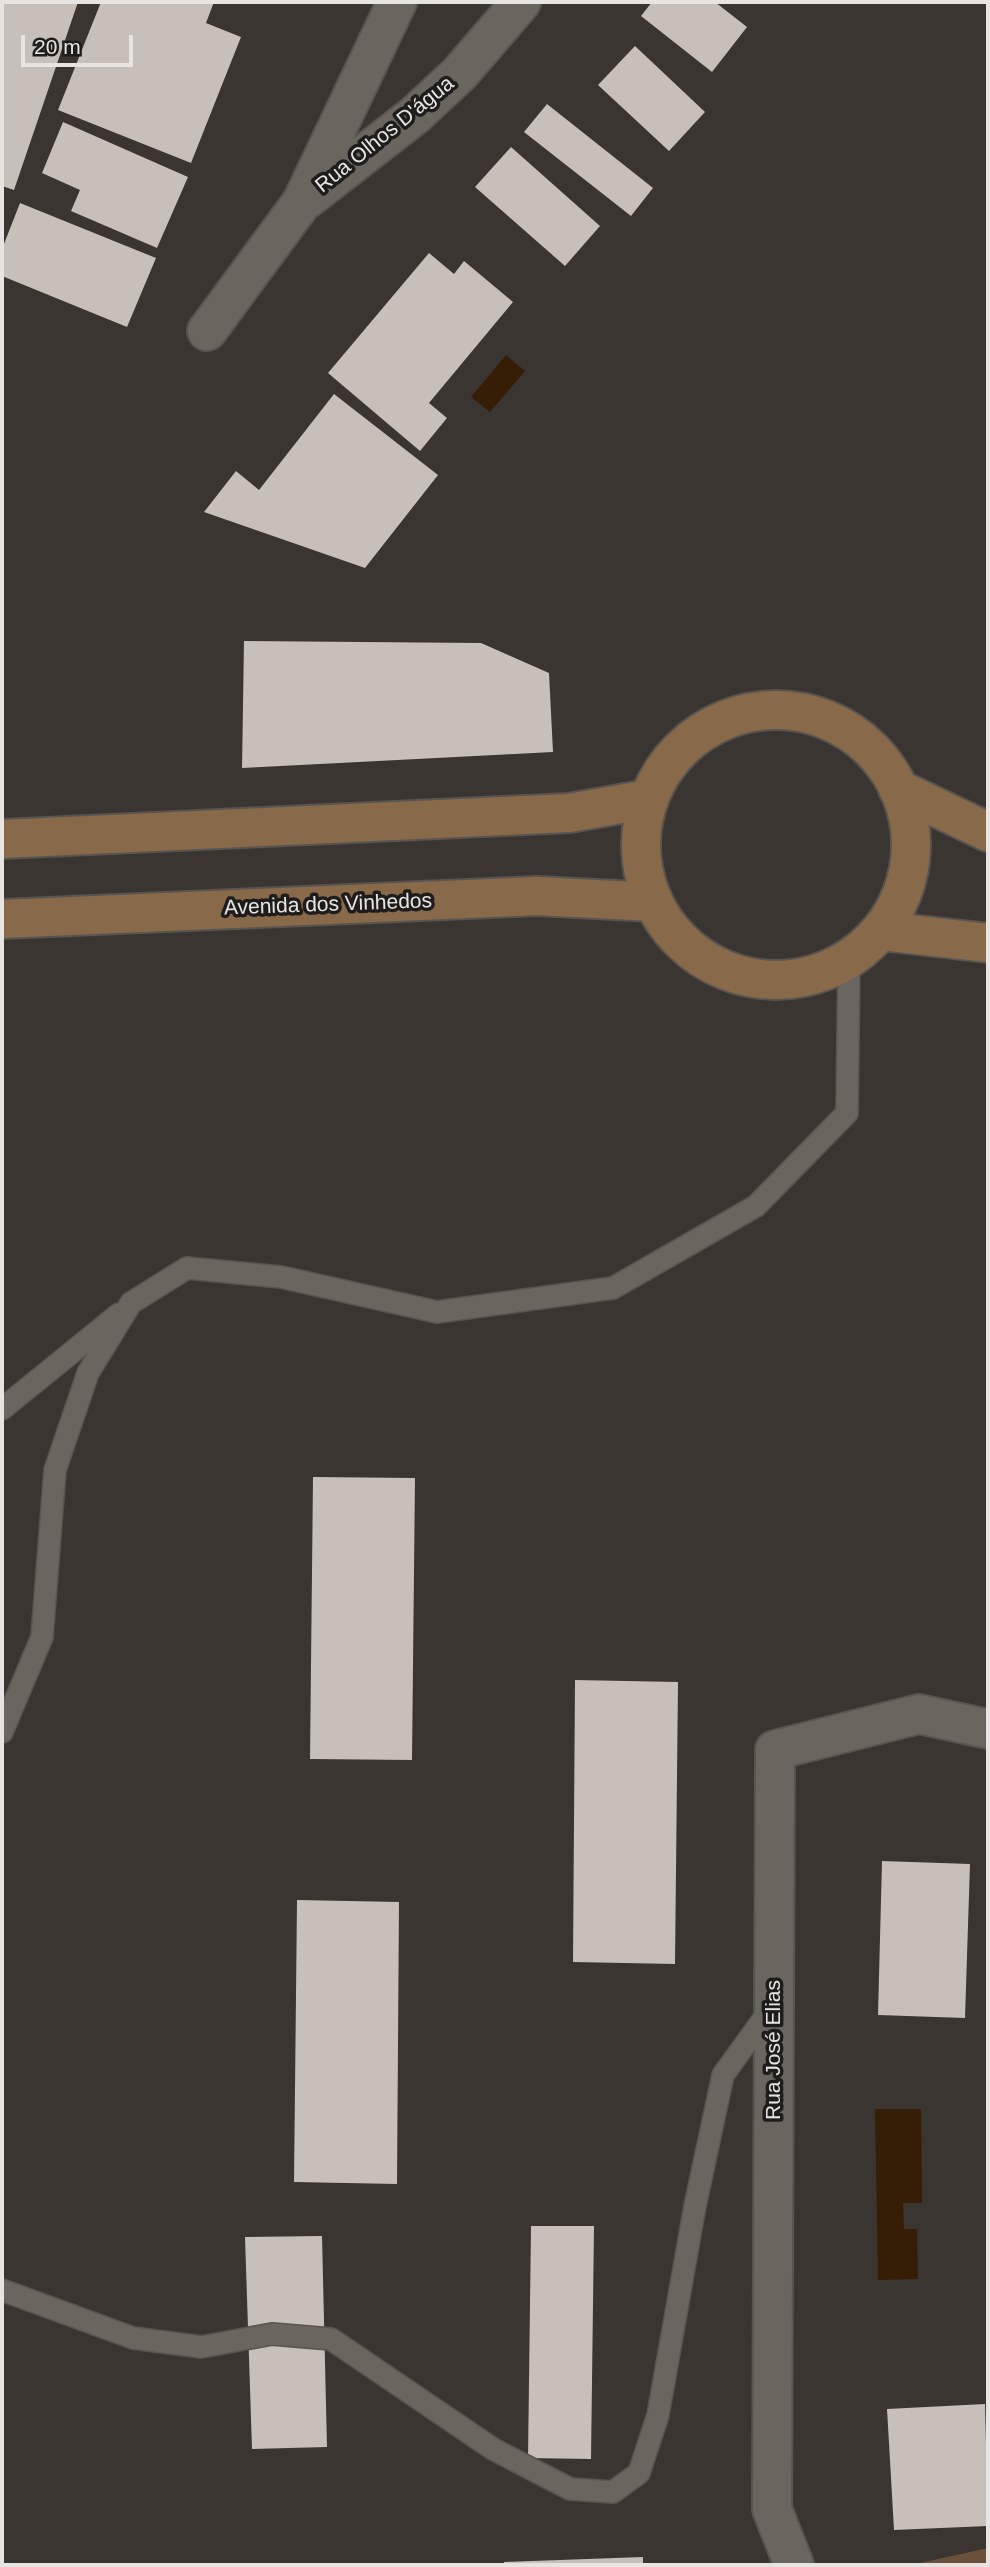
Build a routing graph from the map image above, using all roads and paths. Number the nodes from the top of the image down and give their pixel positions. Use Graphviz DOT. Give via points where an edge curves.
graph roads {
  1 [pos="397,2"];
  2 [pos="521,2"];
  3 [pos="302,202"];
  4 [pos="207,331"];
  5 [pos="898,789"];
  6 [pos="649,799"];
  7 [pos="988,832"];
  8 [pos="2,839"];
  9 [pos="654,902"];
  10 [pos="2,919"];
  11 [pos="882,931"];
  12 [pos="988,943"];
  13 [pos="849,960"];
  14 [pos="131,1303"];
  15 [pos="2,1409"];
  16 [pos="988,1729"];
  17 [pos="2,1732"];
  18 [pos="774,2006"];
  19 [pos="2,2290"];
  20 [pos="794,2565"];
  1 -- 3 [label="street, Rua Olhos D'água"];
  2 -- 3 [label="street, Rua Olhos D'água" via="460,73 415,115"];
  3 -- 4 [label="street, Rua Olhos D'água"];
  5 -- 6 [label="main road" via="888,769 856,735 814,714 768,708 723,719 683,744 655,780"];
  5 -- 7 [label="main road"];
  5 -- 11 [label="main road" via="906,808 912,851 904,893"];
  6 -- 8 [label="main road" via="569,813"];
  6 -- 9 [label="main road" via="641,824 643,871"];
  9 -- 10 [label="main road, Avenida dos Vinhedos" via="537,896"];
  9 -- 13 [label="main road" via="659,915 687,948 724,971 767,981 810,977"];
  11 -- 12 [label="main road"];
  11 -- 13 [label="main road"];
  13 -- 14 [label="lane" via="847,1113 756,1206 613,1288 437,1311 282,1277 187,1268"];
  14 -- 15 [label="lane"];
  14 -- 17 [label="lane" via="88,1373 55,1470 42,1637"];
  16 -- 18 [label="street, Rua José Elias" via="919,1714 775,1750"];
  18 -- 19 [label="lane" via="723,2075 658,2415 639,2473 613,2492 569,2489 493,2449 331,2339 272,2334 201,2347 133,2338"];
  18 -- 20 [label="street, Rua José Elias" via="772,2509"];
}
